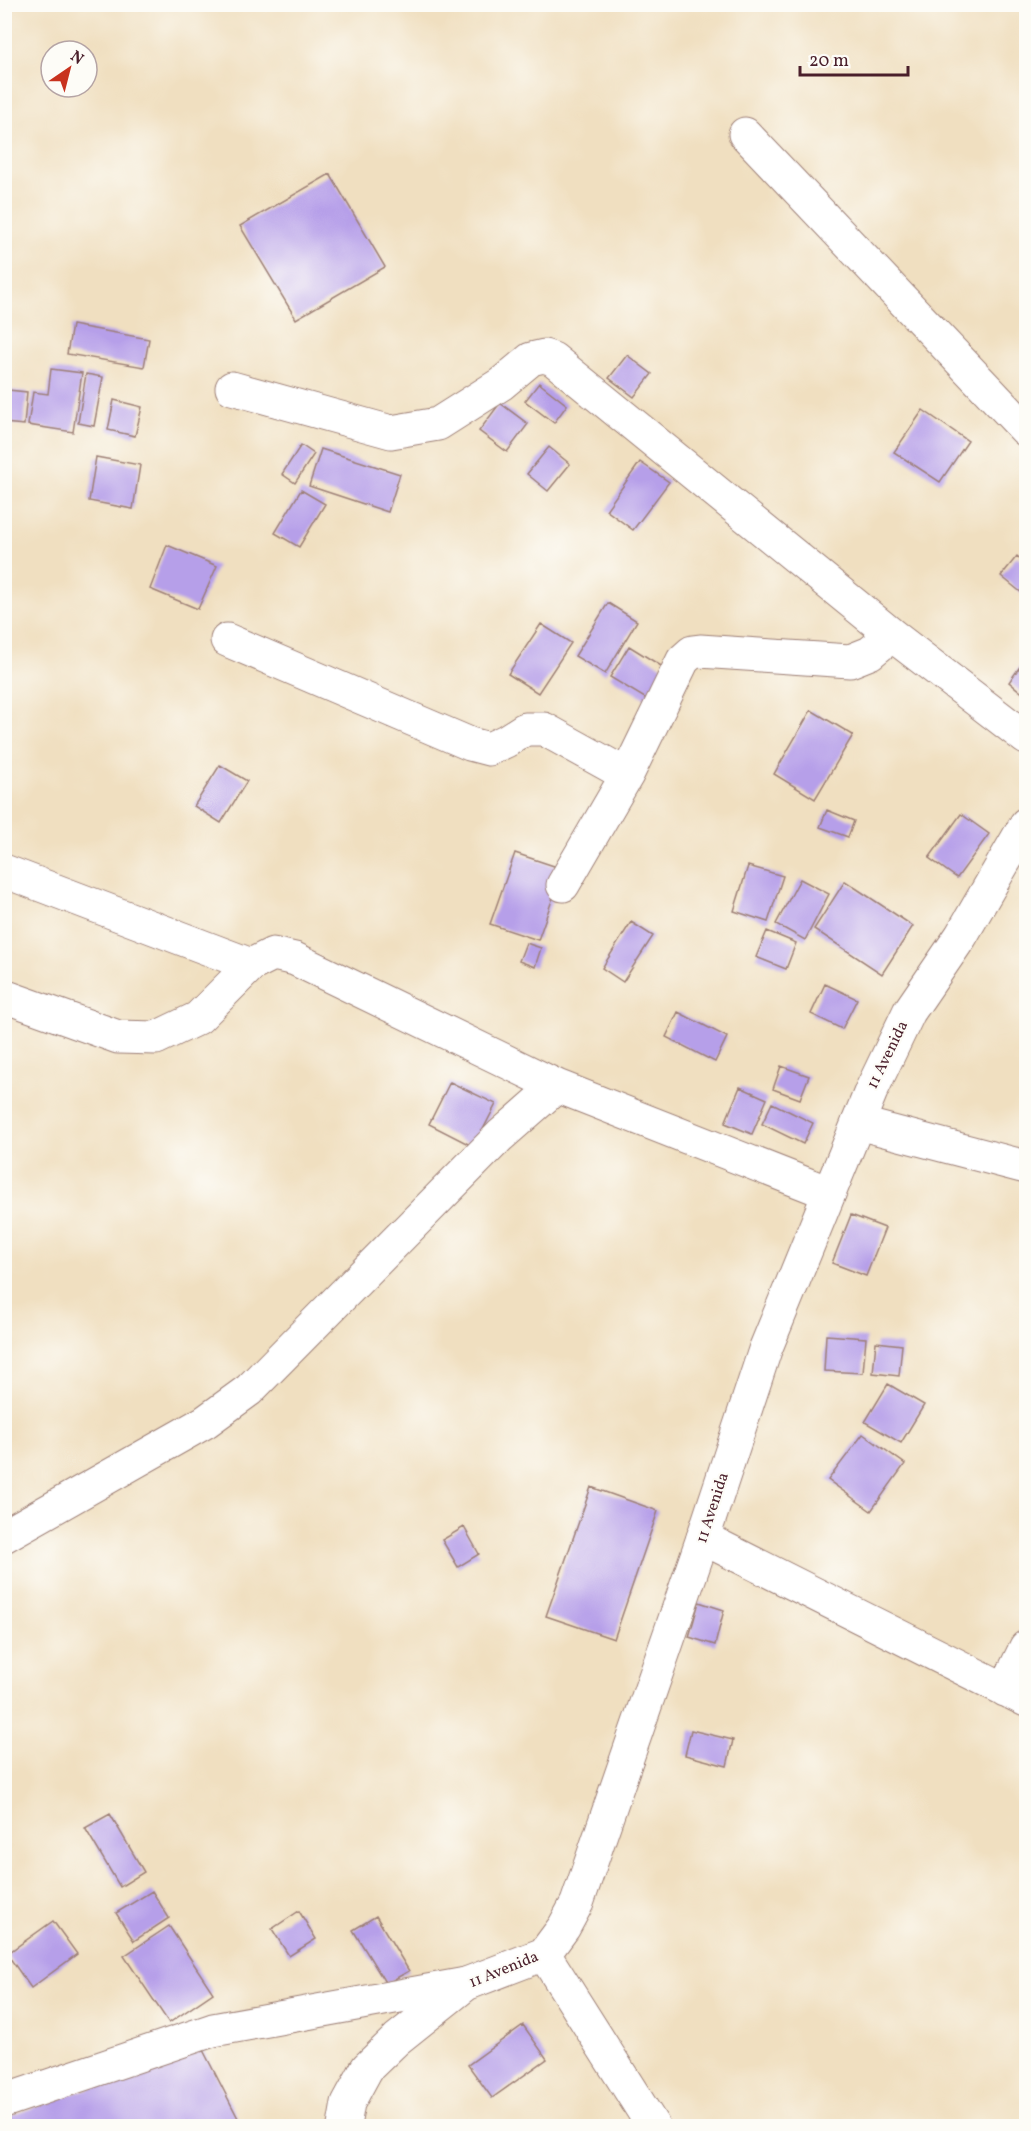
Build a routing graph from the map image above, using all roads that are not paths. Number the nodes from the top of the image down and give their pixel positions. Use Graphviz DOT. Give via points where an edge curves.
graph roads {
  1 [pos="745,134"];
  2 [pos="232,388"];
  3 [pos="1026,430"];
  4 [pos="892,635"];
  5 [pos="227,640"];
  6 [pos="1026,738"];
  7 [pos="627,775"];
  8 [pos="1026,824"];
  9 [pos="4,871"];
  10 [pos="563,885"];
  11 [pos="251,965"];
  12 [pos="4,996"];
  13 [pos="557,1086"];
  14 [pos="858,1123"];
  15 [pos="1026,1167"];
  16 [pos="829,1193"];
  17 [pos="4,1536"];
  18 [pos="703,1538"];
  19 [pos="1026,1647"];
  20 [pos="1016,1695"];
  21 [pos="544,1954"];
  22 [pos="466,1984"];
  23 [pos="4,2102"];
  24 [pos="344,2127"];
  25 [pos="653,2127"];
  1 -- 3 [label="street"];
  2 -- 4 [label="street" via="391,432 438,424 501,384 531,359 553,359"];
  4 -- 6 [label="street"];
  4 -- 7 [label="street" via="870,653 850,661 692,652 683,660"];
  5 -- 7 [label="street" via="470,744 489,749 525,729 544,729"];
  7 -- 10 [label="street"];
  8 -- 14 [label="street, 11 Avenida" via="961,936 909,1012"];
  9 -- 11 [label="street"];
  11 -- 12 [label="street" via="198,1018 156,1038 118,1037"];
  11 -- 13 [label="street" via="273,954 295,959"];
  13 -- 16 [label="street"];
  13 -- 17 [label="street" via="500,1136 249,1390 205,1422"];
  14 -- 15 [label="street"];
  14 -- 16 [label="street, 11 Avenida"];
  16 -- 18 [label="street, 11 Avenida" via="765,1350"];
  18 -- 20 [label="street"];
  18 -- 21 [label="street, 11 Avenida" via="576,1903"];
  19 -- 20 [label="street"];
  21 -- 22 [label="street, 11 Avenida"];
  21 -- 25 [label="street"];
  22 -- 23 [label="street" via="213,2030"];
  22 -- 24 [label="street, 11 Avenida" via="367,2068 348,2103"];
}
